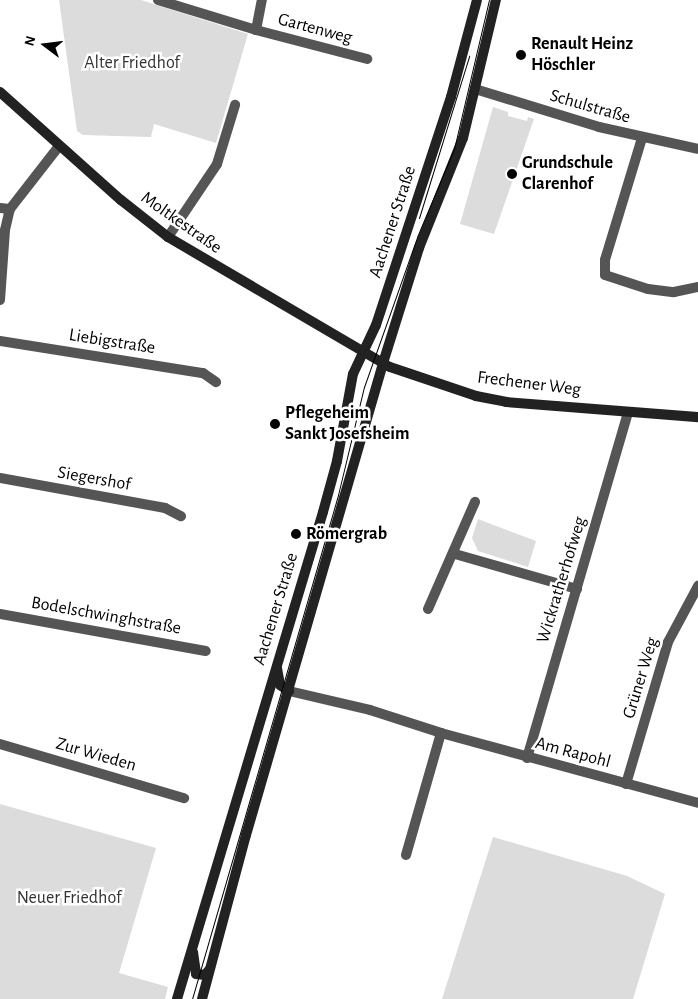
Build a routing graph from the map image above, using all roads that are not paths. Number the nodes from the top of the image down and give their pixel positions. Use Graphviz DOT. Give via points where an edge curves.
graph roads {
  1 [pos="158,0"];
  2 [pos="262,0"];
  3 [pos="477,0"];
  4 [pos="496,0"];
  5 [pos="256,30"];
  6 [pos="367,59"];
  7 [pos="474,89"];
  8 [pos="0,92"];
  9 [pos="235,105"];
  10 [pos="642,138"];
  11 [pos="60,146"];
  12 [pos="698,149"];
  13 [pos="5,209"];
  14 [pos="168,237"];
  15 [pos="698,286"];
  16 [pos="0,300"];
  17 [pos="0,341"];
  18 [pos="363,351"];
  19 [pos="383,363"];
  20 [pos="216,382"];
  21 [pos="628,412"];
  22 [pos="698,417"];
  23 [pos="0,478"];
  24 [pos="475,502"];
  25 [pos="181,516"];
  26 [pos="455,554"];
  27 [pos="698,586"];
  28 [pos="578,589"];
  29 [pos="428,609"];
  30 [pos="0,614"];
  31 [pos="206,651"];
  32 [pos="276,664"];
  33 [pos="289,691"];
  34 [pos="266,697"];
  35 [pos="441,733"];
  36 [pos="0,744"];
  37 [pos="527,758"];
  38 [pos="626,784"];
  39 [pos="184,798"];
  40 [pos="698,803"];
  41 [pos="406,855"];
  42 [pos="193,941"];
  43 [pos="209,970"];
  44 [pos="177,999"];
  45 [pos="202,999"];
  1 -- 5 [label="street, Gartenweg"];
  2 -- 5 [label="street, Gartenweg"];
  3 -- 18 [label="main road, Aachener Straße" via="452,96 376,325"];
  4 -- 7 [label="main road, Aachener Straße"];
  5 -- 6 [label="street, Gartenweg"];
  7 -- 10 [label="street, Schulstraße"];
  7 -- 19 [label="main road, Aachener Straße" via="456,161 419,248"];
  8 -- 11 [label="main road, Moltkestraße"];
  9 -- 14 [label="street" via="217,164"];
  10 -- 12 [label="street, Schulstraße"];
  10 -- 15 [label="street" via="606,260 605,275 664,291"];
  11 -- 13 [label="street"];
  11 -- 14 [label="main road, Moltkestraße"];
  13 -- 16 [label="street"];
  14 -- 18 [label="main road, Moltkestraße"];
  17 -- 20 [label="street, Liebigstraße" via="204,373"];
  18 -- 19 [label="main road, Frechener Weg"];
  18 -- 32 [label="main road, Aachener Straße" via="347,399 337,461 323,512"];
  19 -- 21 [label="main road, Frechener Weg" via="476,396 506,402"];
  19 -- 33 [label="main road, Aachener Straße"];
  21 -- 22 [label="main road, Frechener Weg"];
  21 -- 28 [label="street, Wickratherhofweg"];
  23 -- 25 [label="street, Siegershof" via="165,508"];
  24 -- 26 [label="street"];
  26 -- 28 [label="street"];
  26 -- 29 [label="street"];
  27 -- 38 [label="street, Grüner Weg" via="668,642"];
  28 -- 37 [label="street, Wickratherhofweg"];
  30 -- 31 [label="street, Bodelschwinghstraße"];
  32 -- 33 [label="main road" via="280,685"];
  32 -- 34 [label="main road, Aachener Straße"];
  33 -- 34 [label="main road"];
  33 -- 35 [label="street, Am Rapohl" via="370,710"];
  33 -- 43 [label="main road, Aachener Straße"];
  34 -- 42 [label="main road, Aachener Straße" via="206,909"];
  35 -- 37 [label="street, Am Rapohl"];
  35 -- 41 [label="street"];
  36 -- 39 [label="street, Zur Wieden"];
  37 -- 38 [label="street, Am Rapohl"];
  38 -- 40 [label="street, Am Rapohl"];
  42 -- 43 [label="main road" via="195,972 202,975"];
  42 -- 44 [label="main road, Aachener Straße"];
  43 -- 45 [label="main road, Aachener Straße"];
}
